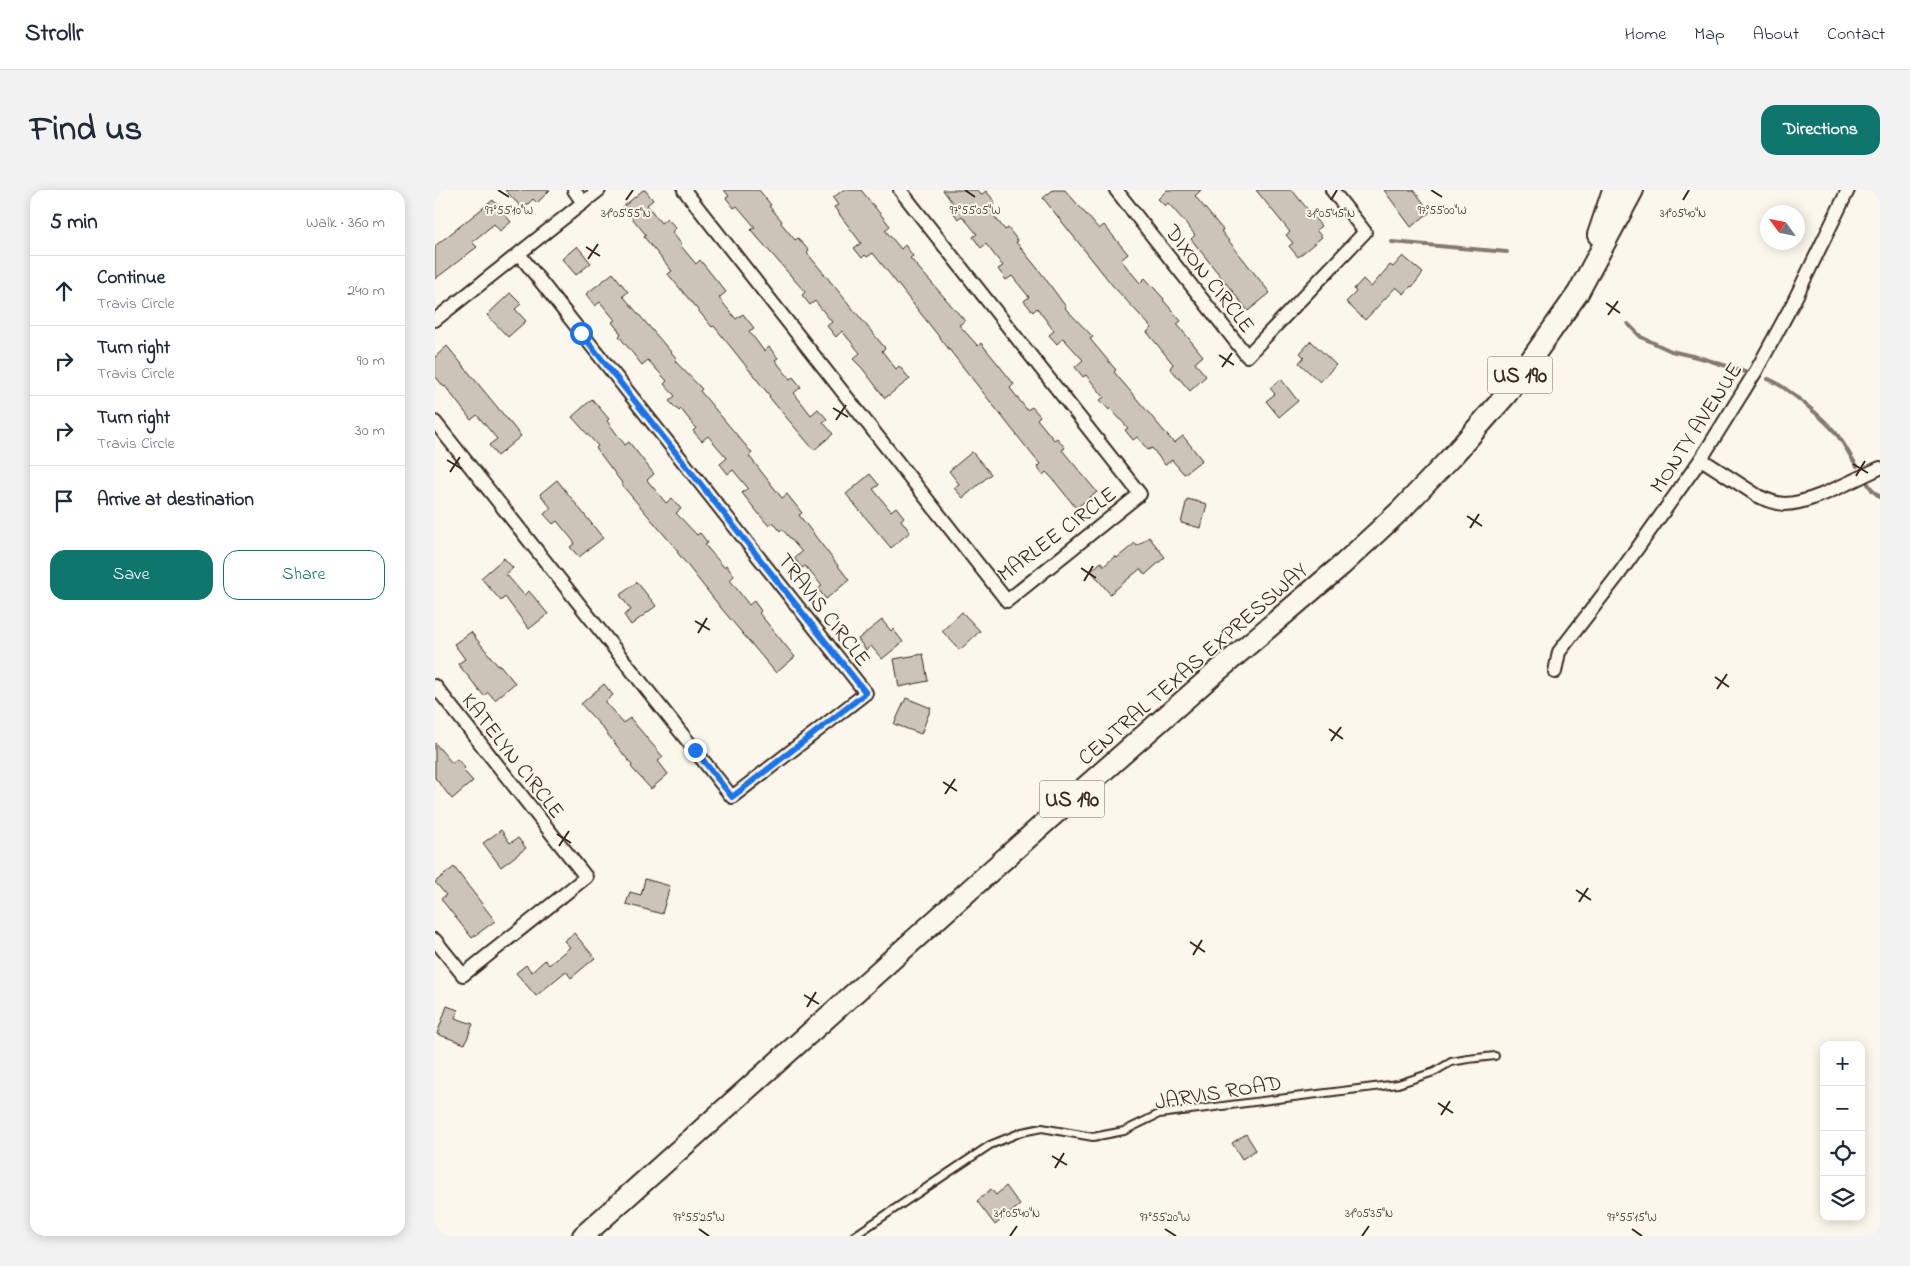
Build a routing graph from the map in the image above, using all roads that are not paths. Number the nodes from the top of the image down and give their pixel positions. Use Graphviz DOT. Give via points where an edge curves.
graph roads {
  1 [pos="573,190"];
  2 [pos="599,190"];
  3 [pos="684,190"];
  4 [pos="900,190"];
  5 [pos="1116,190"];
  6 [pos="1332,190"];
  7 [pos="1613,190"];
  8 [pos="1633,190"];
  9 [pos="1848,190"];
  10 [pos="583,202"];
  11 [pos="519,254"];
  12 [pos="1578,292"];
  13 [pos="435,320"];
  14 [pos="435,422"];
  15 [pos="1701,459"];
  16 [pos="1880,468"];
  17 [pos="1555,672"];
  18 [pos="435,686"];
  19 [pos="435,940"];
  20 [pos="1495,1056"];
  21 [pos="583,1236"];
  22 [pos="854,1236"];
  1 -- 10 [label="street"];
  2 -- 10 [label="street"];
  3 -- 4 [label="street, MARLEE CIRCLE" via="1007,600 1140,494"];
  5 -- 6 [label="street, DIXON CIRCLE" via="1247,356 1365,232"];
  7 -- 12 [label="highway"];
  8 -- 12 [label="highway, CENTRAL TEXAS EXPRESSWAY / US 190"];
  9 -- 15 [label="street, MONTY AVENUE" via="1756,371"];
  10 -- 11 [label="street"];
  11 -- 13 [label="street"];
  11 -- 14 [label="street, TRAVIS CIRCLE" via="866,693 732,797"];
  12 -- 21 [label="highway, CENTRAL TEXAS EXPRESSWAY / US 190" via="1506,395 1376,535 1050,818"];
  15 -- 16 [label="street" via="1758,496 1784,504 1803,500"];
  15 -- 17 [label="street, MONTY AVENUE" via="1559,652"];
  18 -- 19 [label="street, KATELYN CIRCLE" via="585,878 463,975"];
  20 -- 22 [label="lane, JARVIS ROAD" via="1451,1062 1434,1072 1398,1084 1159,1114 1124,1131 1093,1137 1042,1128 1022,1132 990,1146"];
}
